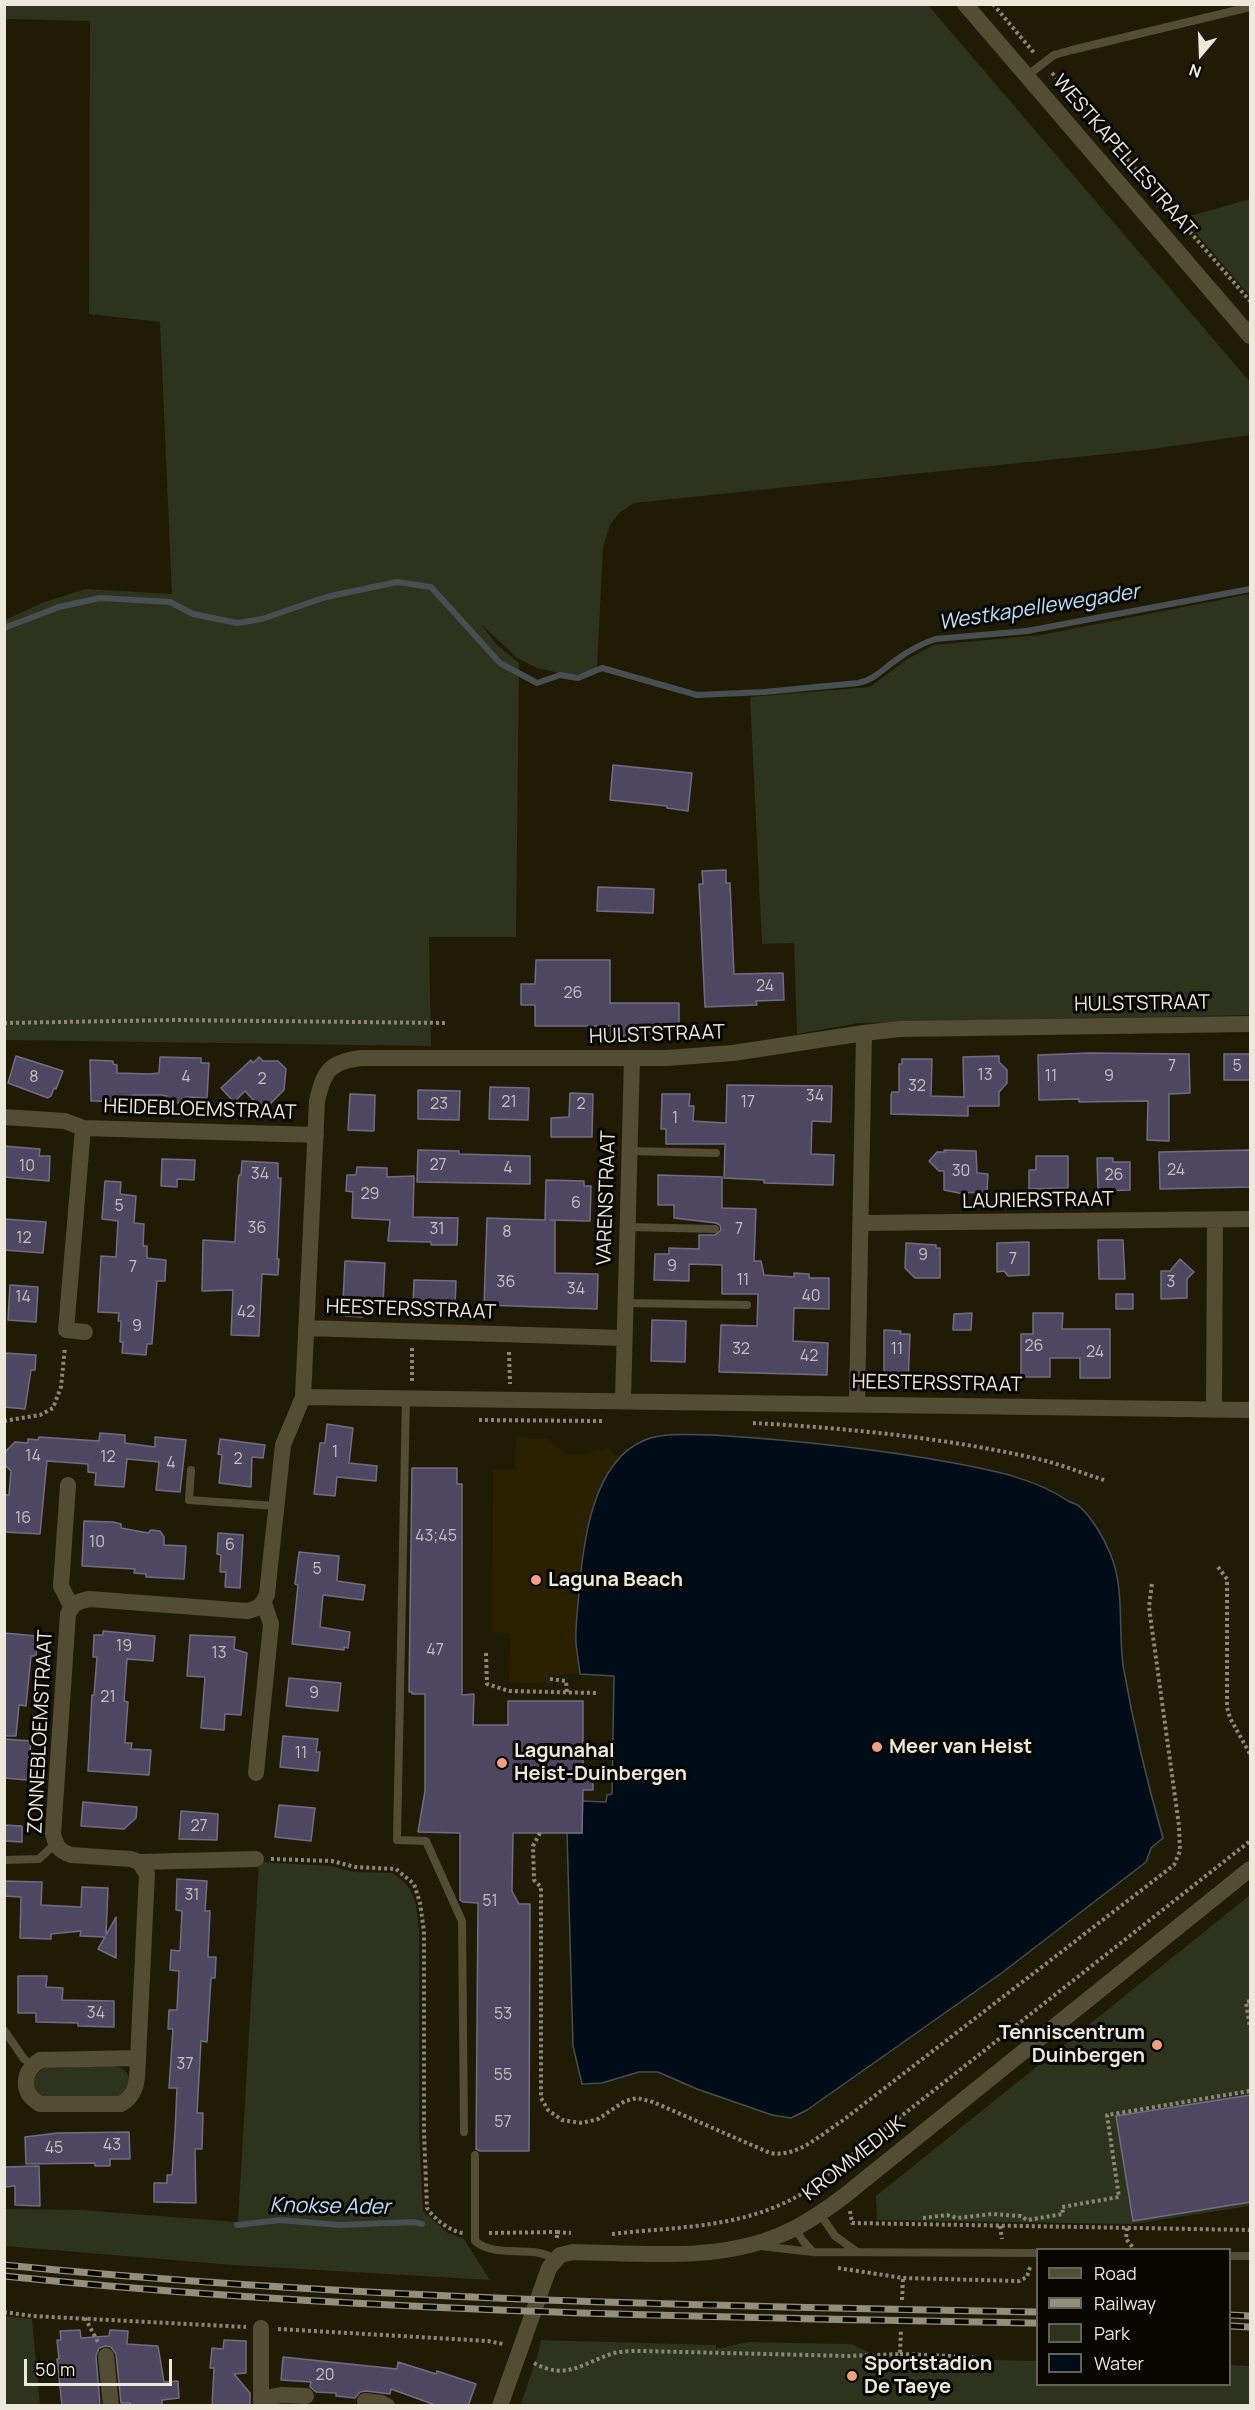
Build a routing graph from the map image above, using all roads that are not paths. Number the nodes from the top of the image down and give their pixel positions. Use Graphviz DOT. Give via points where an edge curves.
graph roads {
  1 [pos="965,4"];
  2 [pos="1251,7"];
  3 [pos="1028,75"];
  4 [pos="1251,336"];
  5 [pos="1251,1023"];
  6 [pos="864,1033"];
  7 [pos="632,1059"];
  8 [pos="4,1117"];
  9 [pos="83,1128"];
  10 [pos="316,1135"];
  11 [pos="629,1151"];
  12 [pos="716,1153"];
  13 [pos="1251,1219"];
  14 [pos="1215,1220"];
  15 [pos="861,1224"];
  16 [pos="627,1227"];
  17 [pos="715,1229"];
  18 [pos="625,1303"];
  19 [pos="747,1305"];
  20 [pos="306,1328"];
  21 [pos="85,1332"];
  22 [pos="624,1338"];
  23 [pos="303,1397"];
  24 [pos="409,1398"];
  25 [pos="623,1400"];
  26 [pos="857,1404"];
  27 [pos="1214,1409"];
  28 [pos="1251,1410"];
  29 [pos="191,1470"];
  30 [pos="68,1485"];
  31 [pos="276,1506"];
  32 [pos="264,1603"];
  33 [pos="71,1606"];
  34 [pos="256,1773"];
  35 [pos="56,1844"];
  36 [pos="256,1859"];
  37 [pos="4,1860"];
  38 [pos="139,1862"];
  39 [pos="1251,1869"];
  40 [pos="4,2030"];
  41 [pos="138,2058"];
  42 [pos="33,2065"];
  43 [pos="464,2132"];
  44 [pos="475,2155"];
  45 [pos="820,2214"];
  46 [pos="795,2228"];
  47 [pos="750,2245"];
  48 [pos="857,2251"];
  49 [pos="813,2252"];
  50 [pos="1034,2253"];
  51 [pos="1231,2256"];
  52 [pos="1251,2256"];
  53 [pos="556,2258"];
  54 [pos="261,2328"];
  55 [pos="106,2356"];
  56 [pos="306,2396"];
  57 [pos="365,2401"];
  58 [pos="261,2402"];
  59 [pos="111,2406"];
  60 [pos="387,2406"];
  61 [pos="500,2406"];
  1 -- 3 [label="street, WESTKAPELLESTRAAT"];
  2 -- 3 [label="lane" via="1054,55"];
  3 -- 4 [label="street, WESTKAPELLESTRAAT"];
  5 -- 6 [label="street, HULSTSTRAAT"];
  6 -- 7 [label="street, HULSTSTRAAT" via="733,1053"];
  6 -- 15 [label="street"];
  7 -- 10 [label="street, HULSTSTRAAT" via="342,1060 322,1080"];
  7 -- 11 [label="street, VARENSTRAAT"];
  8 -- 9 [label="street, HEIDEBLOEMSTRAAT" via="65,1121"];
  9 -- 10 [label="street, HEIDEBLOEMSTRAAT"];
  9 -- 21 [label="street, HEIDEBLOEMSTRAAT" via="66,1330"];
  10 -- 20 [label="street, HULSTSTRAAT"];
  11 -- 12 [label="lane"];
  11 -- 16 [label="street, VARENSTRAAT"];
  13 -- 14 [label="street, LAURIERSTRAAT"];
  14 -- 15 [label="street, LAURIERSTRAAT"];
  14 -- 27 [label="street"];
  15 -- 26 [label="street"];
  16 -- 17 [label="lane"];
  16 -- 18 [label="street, VARENSTRAAT"];
  18 -- 19 [label="lane"];
  18 -- 22 [label="street, VARENSTRAAT"];
  20 -- 22 [label="street, HEESTERSSTRAAT"];
  20 -- 23 [label="street, HEESTERSSTRAAT"];
  22 -- 25 [label="street"];
  23 -- 24 [label="street, HEESTERSSTRAAT"];
  23 -- 31 [label="street" via="283,1445"];
  24 -- 25 [label="street, HEESTERSSTRAAT"];
  24 -- 43 [label="lane" via="397,1840 426,1841 462,1921"];
  25 -- 26 [label="street, HEESTERSSTRAAT"];
  26 -- 27 [label="street, HEESTERSSTRAAT"];
  27 -- 28 [label="street, HEESTERSSTRAAT"];
  29 -- 31 [label="lane" via="189,1500"];
  30 -- 33 [label="street, ZONNEBLOEMSTRAAT" via="61,1586"];
  31 -- 32 [label="street"];
  32 -- 33 [label="street, ZONNEBLOEMSTRAAT" via="247,1611 90,1599"];
  32 -- 34 [label="street" via="271,1624"];
  33 -- 35 [label="street, ZONNEBLOEMSTRAAT" via="54,1811"];
  35 -- 37 [label="lane" via="39,1859"];
  35 -- 38 [label="street, ZONNEBLOEMSTRAAT" via="71,1855"];
  36 -- 38 [label="street, ZONNEBLOEMSTRAAT"];
  38 -- 41 [label="street" via="147,1874 147,1885"];
  39 -- 45 [label="street, KROMMEDIJK"];
  40 -- 42 [label="lane" via="24,2059"];
  41 -- 42 [label="street" via="47,2059"];
  41 -- 42 [label="street" via="134,2093 113,2106 40,2104 25,2087"];
  44 -- 53 [label="lane" via="475,2241 490,2249 535,2252"];
  45 -- 46 [label="street, KROMMEDIJK"];
  45 -- 48 [label="lane" via="835,2235"];
  46 -- 47 [label="street, KROMMEDIJK"];
  46 -- 49 [label="lane"];
  47 -- 49 [label="lane"];
  47 -- 53 [label="street, KROMMEDIJK" via="701,2252 564,2253"];
  48 -- 49 [label="lane"];
  48 -- 50 [label="lane"];
  51 -- 52 [label="lane"];
  53 -- 61 [label="street" via="542,2284"];
  54 -- 58 [label="street"];
  55 -- 59 [label="street"];
  56 -- 58 [label="street" via="281,2395"];
  57 -- 60 [label="street"];
}
